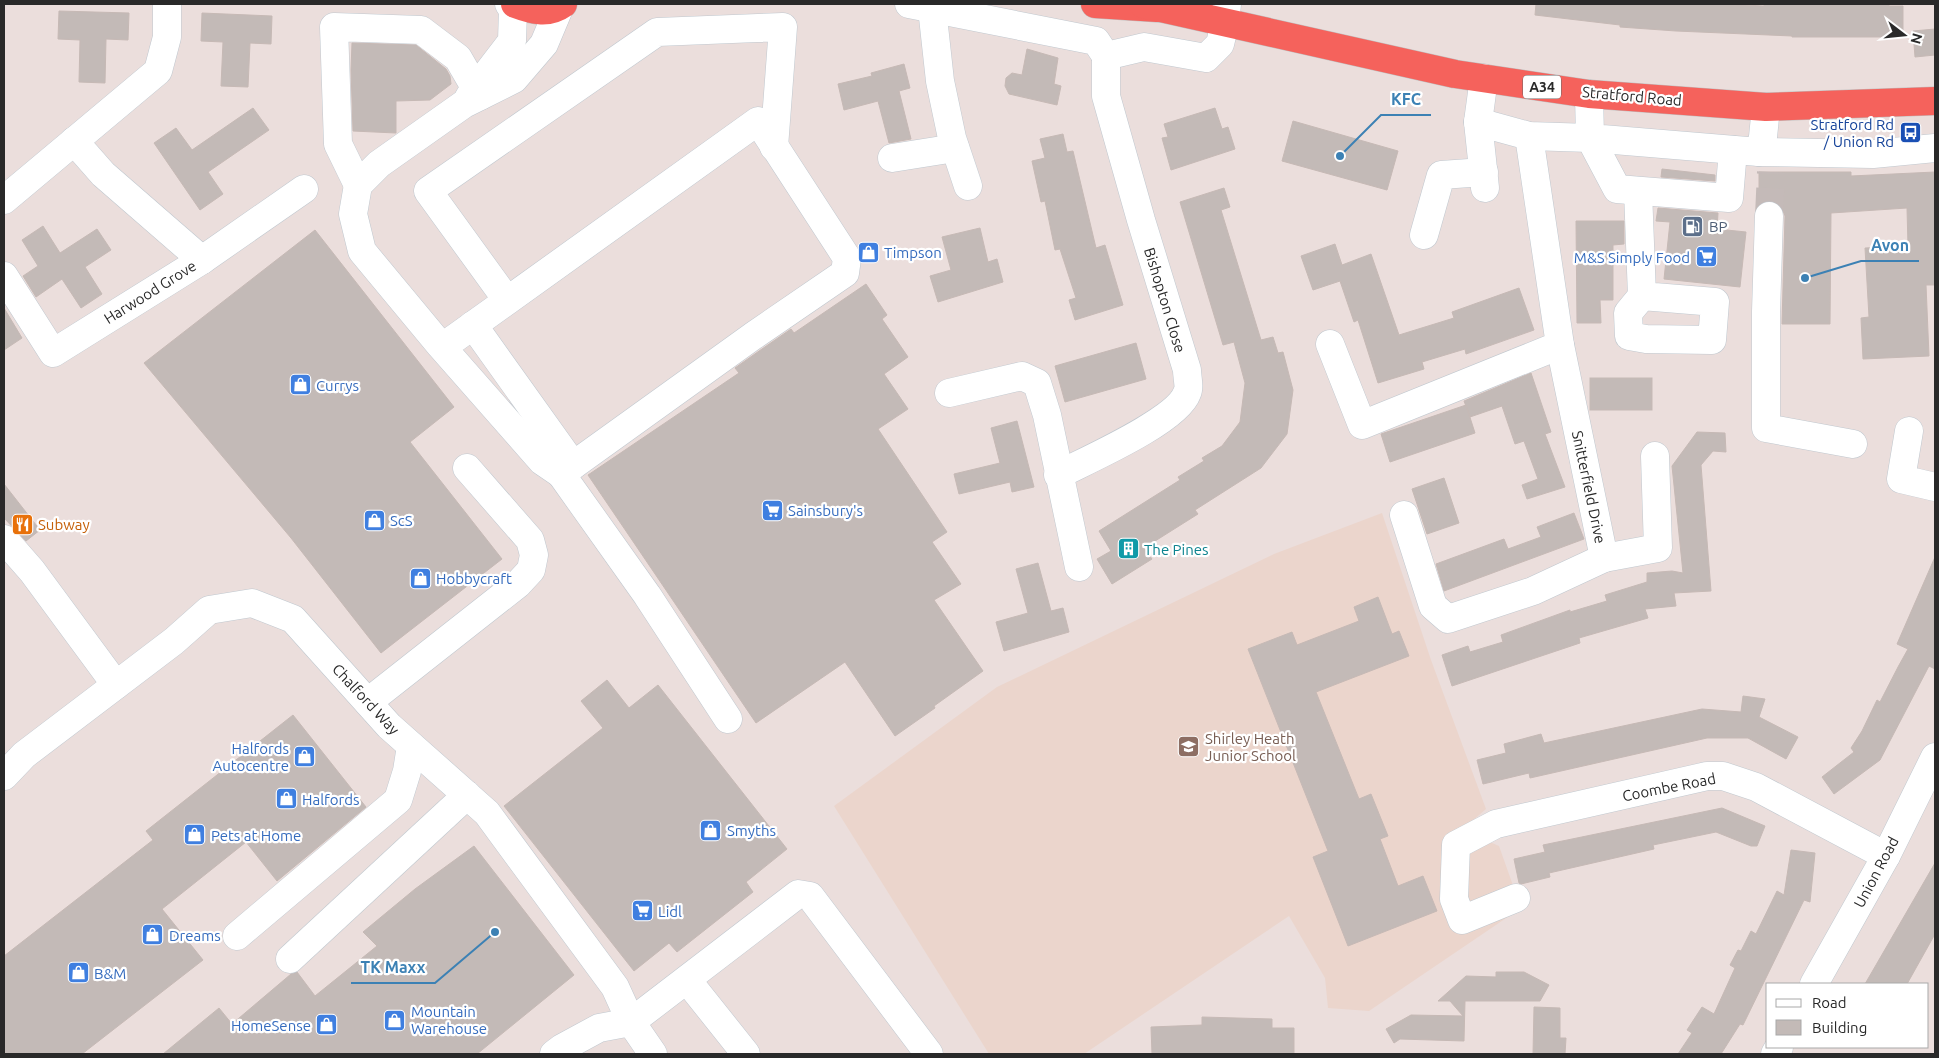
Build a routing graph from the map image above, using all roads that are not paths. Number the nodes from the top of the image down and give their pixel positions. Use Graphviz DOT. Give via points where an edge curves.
graph roads {
  1 [pos="167,4"];
  2 [pos="509,4"];
  3 [pos="515,4"];
  4 [pos="1096,4"];
  5 [pos="562,5"];
  6 [pos="921,6"];
  7 [pos="1150,6"];
  8 [pos="1226,14"];
  9 [pos="1106,56"];
  10 [pos="1484,78"];
  11 [pos="1589,94"];
  12 [pos="473,96"];
  13 [pos="1935,102"];
  14 [pos="1766,107"];
  15 [pos="1478,122"];
  16 [pos="1528,136"];
  17 [pos="1590,138"];
  18 [pos="74,141"];
  19 [pos="774,147"];
  20 [pos="955,148"];
  21 [pos="1935,148"];
  22 [pos="1733,150"];
  23 [pos="892,158"];
  24 [pos="1767,159"];
  25 [pos="358,185"];
  26 [pos="968,186"];
  27 [pos="304,189"];
  28 [pos="1638,190"];
  29 [pos="4,200"];
  30 [pos="1769,216"];
  31 [pos="1424,235"];
  32 [pos="202,260"];
  33 [pos="4,276"];
  34 [pos="1642,296"];
  35 [pos="507,300"];
  36 [pos="472,325"];
  37 [pos="1330,344"];
  38 [pos="440,345"];
  39 [pos="1560,345"];
  40 [pos="949,393"];
  41 [pos="1909,431"];
  42 [pos="1853,444"];
  43 [pos="1656,456"];
  44 [pos="467,468"];
  45 [pos="567,469"];
  46 [pos="1058,475"];
  47 [pos="1935,487"];
  48 [pos="1404,516"];
  49 [pos="4,539"];
  50 [pos="1604,558"];
  51 [pos="1079,567"];
  52 [pos="116,685"];
  53 [pos="368,702"];
  54 [pos="728,719"];
  55 [pos="411,746"];
  56 [pos="1935,757"];
  57 [pos="4,776"];
  58 [pos="1927,794"];
  59 [pos="466,795"];
  60 [pos="1886,856"];
  61 [pos="1516,898"];
  62 [pos="237,936"];
  63 [pos="290,959"];
  64 [pos="687,980"];
  65 [pos="1815,983"];
  66 [pos="631,1022"];
  67 [pos="565,1051"];
  68 [pos="653,1054"];
  69 [pos="746,1054"];
  70 [pos="929,1054"];
  1 -- 18 [label="street" via="167,37 158,71"];
  2 -- 12 [label="street" via="513,10 512,41"];
  3 -- 5 [label="highway" via="539,11"];
  4 -- 7 [label="highway, Stratford Road / A34"];
  5 -- 12 [label="street" via="544,44 528,64 514,78"];
  6 -- 9 [label="street" via="1096,41"];
  6 -- 20 [label="street"];
  7 -- 8 [label="highway, Stratford Road / A34"];
  8 -- 9 [label="street" via="1220,44 1206,58 1144,48"];
  8 -- 10 [label="highway, Stratford Road / A34" via="1455,74"];
  9 -- 46 [label="street, Bishopton Close" via="1106,96 1187,370 1188,392 1180,406 1160,422"];
  10 -- 11 [label="highway, Stratford Road / A34"];
  10 -- 15 [label="street"];
  11 -- 14 [label="highway, Stratford Road / A34"];
  11 -- 17 [label="street"];
  12 -- 25 [label="street" via="380,164"];
  12 -- 25 [label="street" via="458,58 421,30 334,27 338,144"];
  13 -- 14 [label="highway, Stratford Road / A34"];
  14 -- 24 [label="street" via="1763,137"];
  15 -- 16 [label="street"];
  15 -- 31 [label="street" via="1485,180 1441,175"];
  16 -- 17 [label="street"];
  16 -- 39 [label="street, Snitterfield Drive"];
  17 -- 22 [label="street"];
  17 -- 28 [label="street" via="1617,189"];
  18 -- 29 [label="street"];
  18 -- 32 [label="street, Harwood Grove" via="102,174"];
  19 -- 35 [label="street" via="758,122"];
  19 -- 35 [label="street" via="783,27 657,32 428,190"];
  19 -- 45 [label="street" via="847,258 845,273"];
  20 -- 23 [label="street"];
  20 -- 26 [label="street"];
  21 -- 24 [label="street"];
  22 -- 24 [label="street"];
  22 -- 28 [label="street" via="1729,198"];
  25 -- 38 [label="street" via="353,214 362,251"];
  27 -- 32 [label="street"];
  28 -- 34 [label="street"];
  30 -- 42 [label="street" via="1766,428"];
  32 -- 33 [label="street, Harwood Grove" via="53,353"];
  34 -- 34 [label="street" via="1628,313 1629,336 1712,340 1714,315"];
  35 -- 36 [label="street"];
  36 -- 38 [label="street"];
  36 -- 45 [label="street"];
  37 -- 39 [label="street" via="1362,426"];
  38 -- 45 [label="street" via="542,461"];
  39 -- 50 [label="street, Snitterfield Drive"];
  40 -- 46 [label="street" via="1022,376 1037,383 1047,415"];
  41 -- 47 [label="street" via="1901,479"];
  43 -- 50 [label="street" via="1658,548"];
  44 -- 53 [label="street" via="530,540 534,555 531,570 518,584"];
  45 -- 54 [label="street"];
  46 -- 51 [label="street"];
  48 -- 50 [label="street, Snitterfield Drive" via="1433,606 1448,619 1533,591"];
  49 -- 52 [label="street" via="32,571"];
  52 -- 53 [label="street, Chalford Way" via="209,610 252,603 293,619"];
  52 -- 57 [label="street, Chalford Way" via="24,755"];
  53 -- 55 [label="street, Chalford Way"];
  55 -- 59 [label="street, Chalford Way"];
  55 -- 62 [label="street" via="398,800"];
  56 -- 58 [label="street, Union Road"];
  58 -- 60 [label="street, Union Road"];
  59 -- 63 [label="street"];
  59 -- 66 [label="street, Chalford Way" via="487,813 615,987"];
  60 -- 61 [label="street, Coombe Road" via="1756,787 1723,776 1707,776 1496,824 1456,845 1454,899 1462,920"];
  60 -- 65 [label="street, Union Road"];
  64 -- 66 [label="street"];
  64 -- 69 [label="street"];
  64 -- 70 [label="street" via="798,894 810,896"];
  66 -- 67 [label="street" via="598,1028"];
  66 -- 68 [label="street, Chalford Way"];
}
